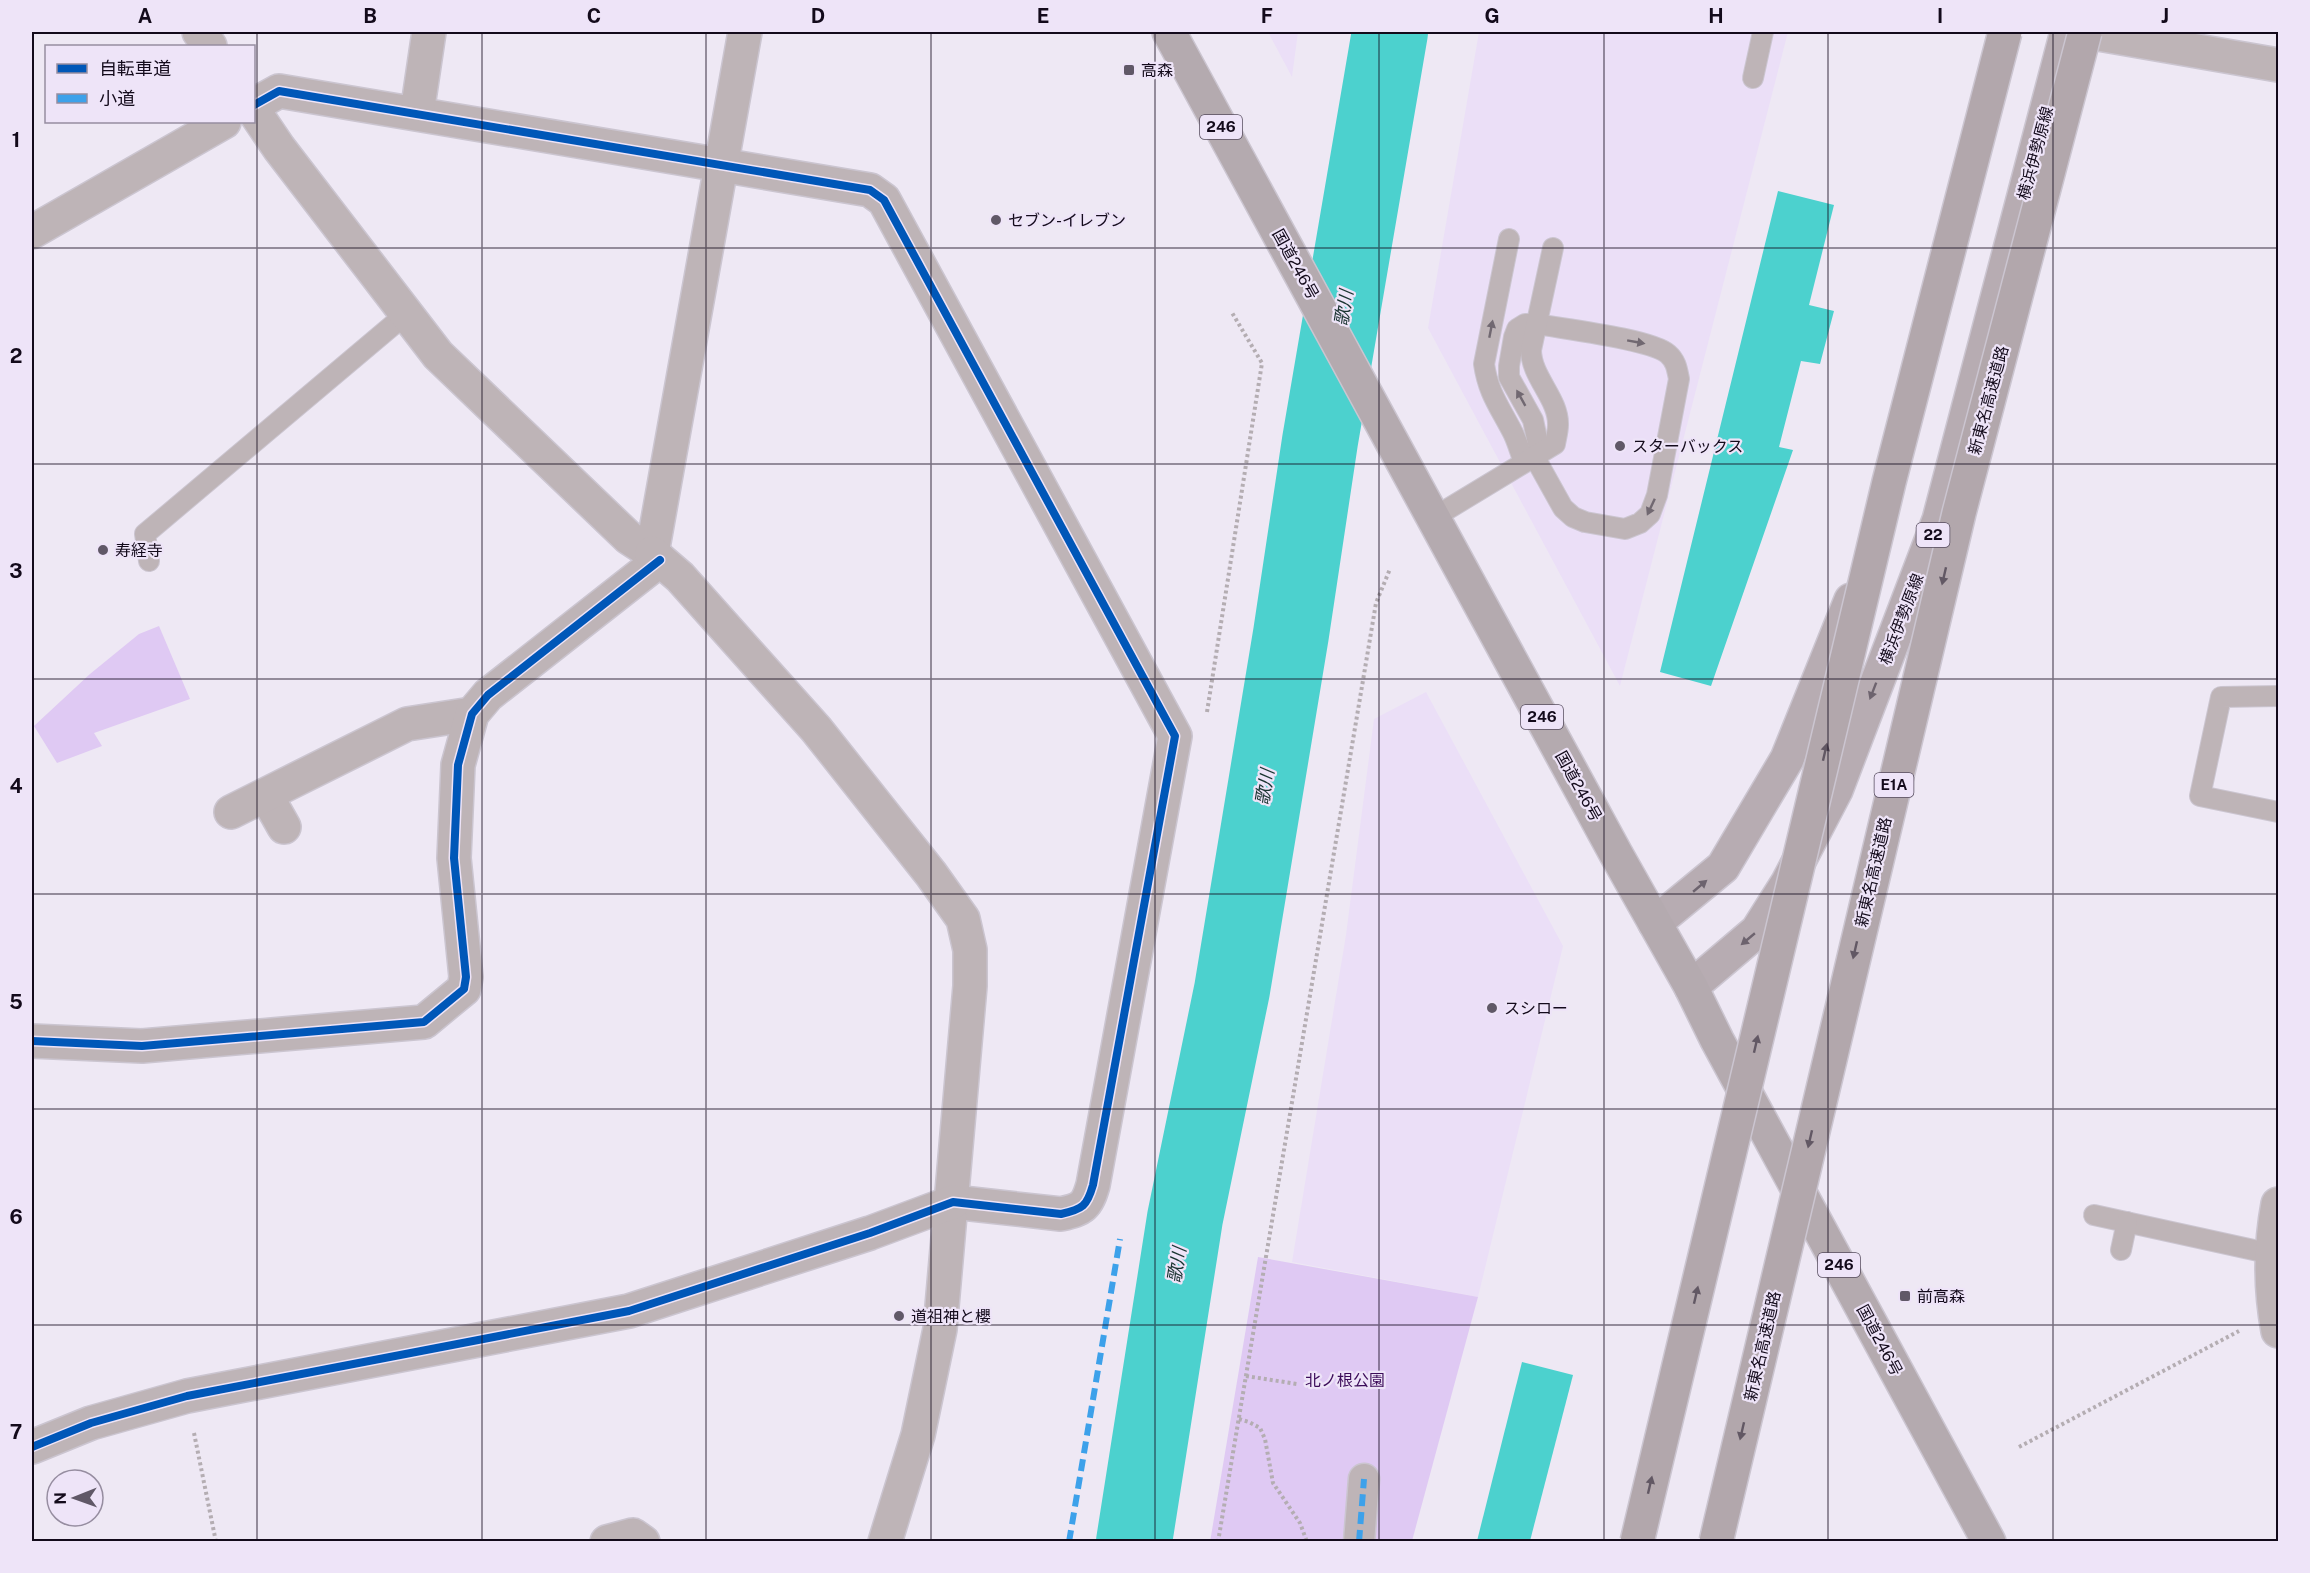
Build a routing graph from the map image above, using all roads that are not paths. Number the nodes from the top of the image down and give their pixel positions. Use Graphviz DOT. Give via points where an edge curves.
graph roads {
  1 [pos="199,32"];
  2 [pos="429,32"];
  3 [pos="745,32"];
  4 [pos="1170,32"];
  5 [pos="1763,32"];
  6 [pos="2007,32"];
  7 [pos="2067,32"];
  8 [pos="2086,32"];
  9 [pos="209,45"];
  10 [pos="2278,65"];
  11 [pos="1753,78"];
  12 [pos="255,104"];
  13 [pos="255,112"];
  14 [pos="417,113"];
  15 [pos="222,123"];
  16 [pos="723,164"];
  17 [pos="32,232"];
  18 [pos="1509,239"];
  19 [pos="1552,248"];
  20 [pos="406,314"];
  21 [pos="1537,324"];
  22 [pos="1533,457"];
  23 [pos="1433,518"];
  24 [pos="656,556"];
  25 [pos="149,561"];
  26 [pos="2278,696"];
  27 [pos="472,714"];
  28 [pos="266,795"];
  29 [pos="231,812"];
  30 [pos="2278,812"];
  31 [pos="284,828"];
  32 [pos="1655,923"];
  33 [pos="1691,987"];
  34 [pos="32,1041"];
  35 [pos="953,1202"];
  36 [pos="2278,1204"];
  37 [pos="2094,1215"];
  38 [pos="2127,1222"];
  39 [pos="2121,1250"];
  40 [pos="2272,1254"];
  41 [pos="2277,1322"];
  42 [pos="32,1447"];
  43 [pos="1364,1479"];
  44 [pos="607,1542"];
  45 [pos="643,1542"];
  46 [pos="885,1542"];
  47 [pos="1359,1542"];
  48 [pos="1637,1542"];
  49 [pos="1716,1542"];
  50 [pos="1989,1542"];
  1 -- 9 [label="street"];
  2 -- 14 [label="street"];
  3 -- 16 [label="street"];
  4 -- 23 [label="highway, 国道246号 / 246"];
  5 -- 11 [label="lane"];
  32 -- 6 [label="main road, one-way" via="1723,867 1787,759 1888,507"];
  48 -- 6 [label="highway, one-way, bridge" via="1889,482"];
  7 -- 33 [label="main road, 横浜伊勢原線 / 22, one-way" via="1939,520 1836,790 1788,882 1757,931"];
  8 -- 10 [label="street"];
  8 -- 49 [label="highway, 新東名高速道路 / E1A, one-way, bridge" via="1956,524"];
  12 -- 14 [label="street" via="279,92"];
  13 -- 20 [label="street"];
  14 -- 16 [label="street"];
  15 -- 17 [label="street"];
  16 -- 24 [label="street"];
  16 -- 35 [label="street" via="870,190 884,200 1175,736 1089,1200 1078,1210 1061,1214"];
  22 -- 18 [label="lane, one-way" via="1495,403 1484,364"];
  19 -- 21 [label="lane"];
  20 -- 24 [label="street" via="438,355 503,419 629,538"];
  20 -- 25 [label="lane" via="145,534"];
  21 -- 22 [label="lane" via="1531,362 1558,424 1555,444"];
  21 -- 22 [label="lane, one-way" via="1650,344 1668,354 1679,379 1657,495 1650,514 1640,523 1625,529 1573,517 1563,508"];
  22 -- 23 [label="lane"];
  23 -- 32 [label="highway, 国道246号 / 246"];
  24 -- 27 [label="street" via="488,695"];
  24 -- 35 [label="street" via="680,577 816,729 963,919 970,950 970,986"];
  26 -- 30 [label="lane" via="2222,697 2200,796"];
  27 -- 28 [label="street" via="407,724"];
  27 -- 34 [label="street" via="458,765 454,858 466,977 464,989 424,1022 142,1046"];
  28 -- 29 [label="street"];
  28 -- 31 [label="street"];
  32 -- 33 [label="highway, 国道246号 / 246"];
  33 -- 50 [label="highway, 国道246号 / 246"];
  35 -- 42 [label="street" via="629,1311 187,1396 91,1423"];
  35 -- 46 [label="street" via="940,1329 918,1435"];
  36 -- 40 [label="street"];
  37 -- 38 [label="lane"];
  38 -- 39 [label="lane"];
  38 -- 40 [label="lane"];
  40 -- 41 [label="street"];
  43 -- 47 [label="street"];
  44 -- 45 [label="street" via="633,1535"];
}
